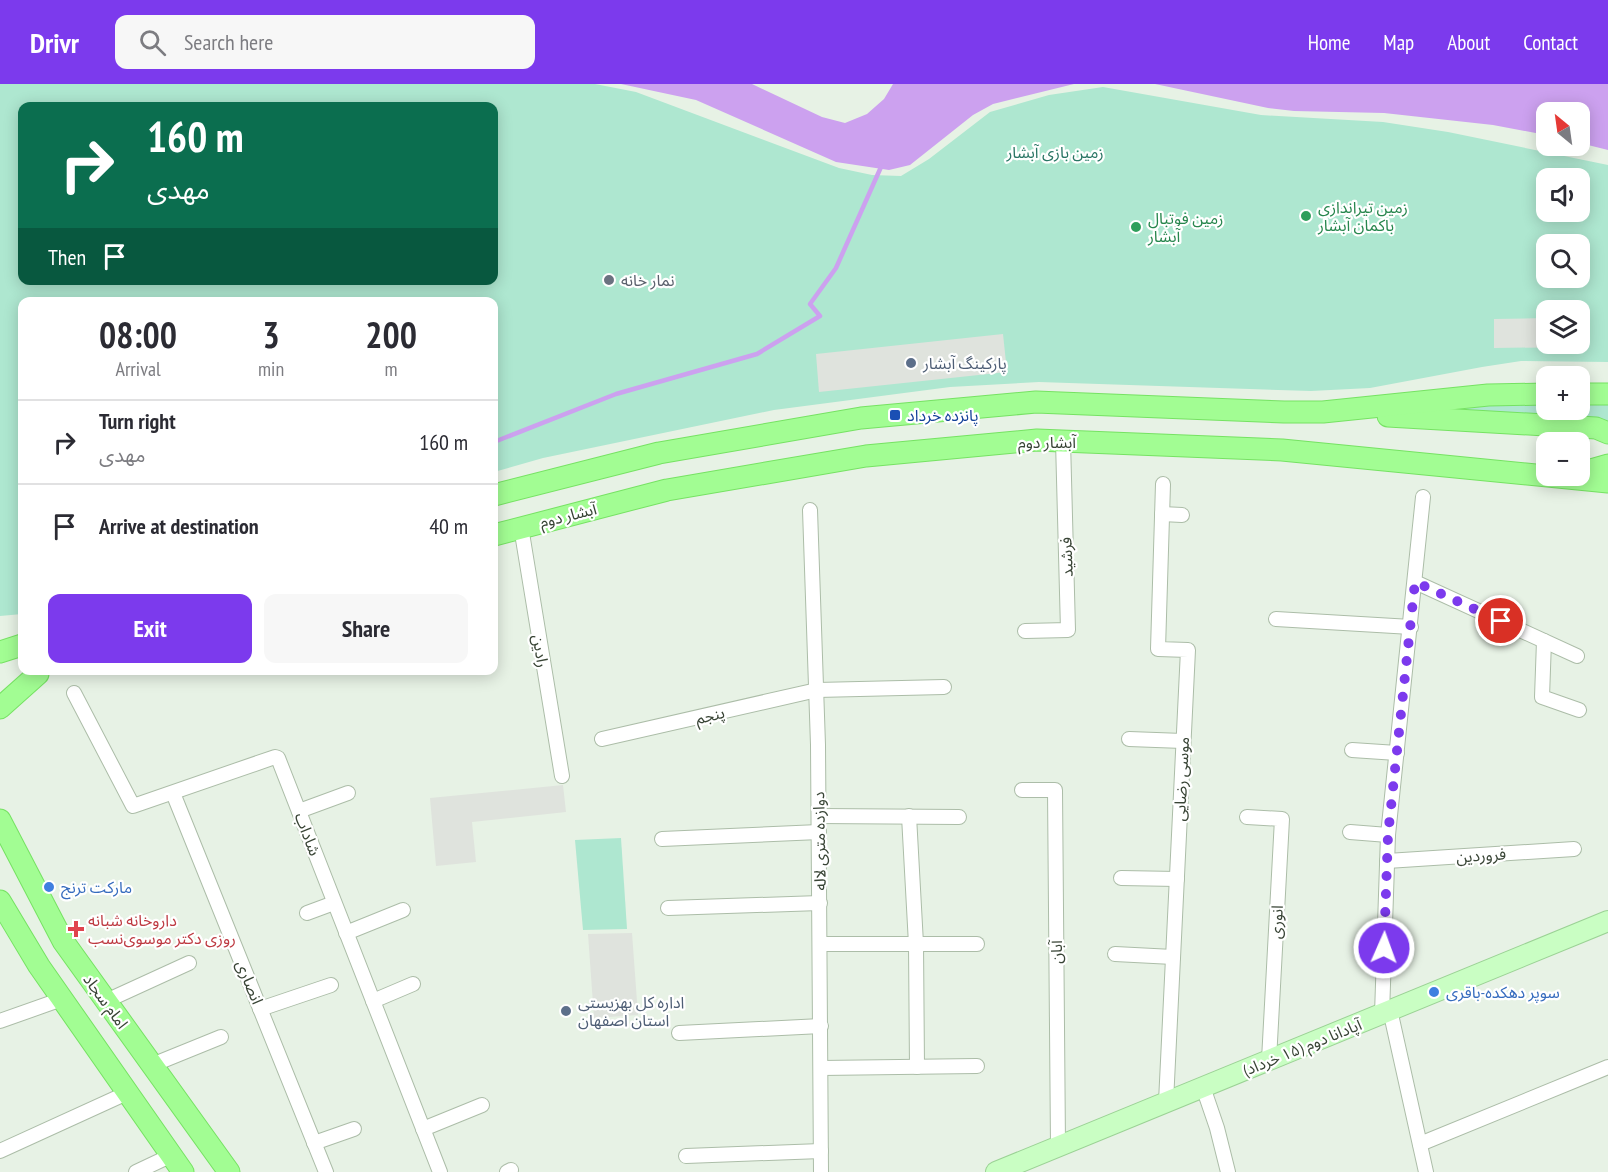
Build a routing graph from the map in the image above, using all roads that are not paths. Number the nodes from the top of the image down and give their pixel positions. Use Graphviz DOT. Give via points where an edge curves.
graph roads {
  1 [pos="1536,394"];
  2 [pos="1590,394"];
  3 [pos="1608,394"];
  4 [pos="1323,412"];
  5 [pos="1608,433"];
  6 [pos="1063,441"];
  7 [pos="1608,465"];
  8 [pos="1590,470"];
  9 [pos="1536,472"];
  10 [pos="1590,479"];
  11 [pos="1608,482"];
  12 [pos="1163,484"];
  13 [pos="498,494"];
  14 [pos="1423,497"];
  15 [pos="810,510"];
  16 [pos="1162,514"];
  17 [pos="1182,515"];
  18 [pos="521,527"];
  19 [pos="498,534"];
  20 [pos="1415,582"];
  21 [pos="1276,619"];
  22 [pos="1411,627"];
  23 [pos="1025,631"];
  24 [pos="0,640"];
  25 [pos="1544,641"];
  26 [pos="18,642"];
  27 [pos="18,645"];
  28 [pos="0,652"];
  29 [pos="1577,656"];
  30 [pos="35,675"];
  31 [pos="39,675"];
  32 [pos="944,687"];
  33 [pos="0,689"];
  34 [pos="817,690"];
  35 [pos="74,693"];
  36 [pos="0,708"];
  37 [pos="1579,710"];
  38 [pos="602,739"];
  39 [pos="1129,739"];
  40 [pos="1183,741"];
  41 [pos="1352,750"];
  42 [pos="1397,753"];
  43 [pos="562,776"];
  44 [pos="1022,790"];
  45 [pos="173,793"];
  46 [pos="348,793"];
  47 [pos="298,811"];
  48 [pos="819,816"];
  49 [pos="909,816"];
  50 [pos="1247,816"];
  51 [pos="959,817"];
  52 [pos="0,820"];
  53 [pos="819,832"];
  54 [pos="1350,832"];
  55 [pos="1388,835"];
  56 [pos="662,839"];
  57 [pos="1574,849"];
  58 [pos="1387,861"];
  59 [pos="1121,878"];
  60 [pos="1177,879"];
  61 [pos="334,903"];
  62 [pos="820,903"];
  63 [pos="1,905"];
  64 [pos="668,908"];
  65 [pos="404,910"];
  66 [pos="307,913"];
  67 [pos="1608,921"];
  68 [pos="346,933"];
  69 [pos="820,944"];
  70 [pos="916,944"];
  71 [pos="977,944"];
  72 [pos="1114,954"];
  73 [pos="1173,957"];
  74 [pos="189,963"];
  75 [pos="413,984"];
  76 [pos="331,985"];
  77 [pos="62,999"];
  78 [pos="106,1001"];
  79 [pos="373,1001"];
  80 [pos="260,1009"];
  81 [pos="1386,1012"];
  82 [pos="0,1021"];
  83 [pos="821,1026"];
  84 [pos="679,1033"];
  85 [pos="221,1037"];
  86 [pos="1269,1060"];
  87 [pos="152,1065"];
  88 [pos="977,1066"];
  89 [pos="917,1067"];
  90 [pos="1608,1067"];
  91 [pos="821,1068"];
  92 [pos="1203,1087"];
  93 [pos="127,1093"];
  94 [pos="1166,1102"];
  95 [pos="482,1105"];
  96 [pos="354,1129"];
  97 [pos="423,1129"];
  98 [pos="314,1143"];
  99 [pos="1420,1144"];
  100 [pos="1058,1146"];
  101 [pos="0,1151"];
  102 [pos="821,1151"];
  103 [pos="686,1156"];
  104 [pos="178,1164"];
  105 [pos="136,1172"];
  106 [pos="229,1172"];
  107 [pos="326,1172"];
  108 [pos="440,1172"];
  109 [pos="821,1172"];
  110 [pos="996,1172"];
  111 [pos="1228,1172"];
  112 [pos="1426,1172"];
  1 -- 4 [label="main road" via="1488,395"];
  2 -- 3 [label="main road"];
  4 -- 5 [label="main road" via="1596,428"];
  4 -- 13 [label="main road" via="1036,402 861,418 659,453"];
  6 -- 9 [label="main road, آبشار دوم" via="1282,450"];
  6 -- 18 [label="main road, آبشار دوم" via="866,456 667,490"];
  6 -- 23 [label="street, فرشید" via="1068,630"];
  7 -- 8 [label="main road"];
  10 -- 11 [label="main road, آبشار دوم"];
  12 -- 16 [label="street, موسی رضایی"];
  14 -- 20 [label="street"];
  15 -- 34 [label="street, دوازده متری لاله"];
  16 -- 17 [label="street"];
  16 -- 40 [label="street, موسی رضایی" via="1158,649 1188,650"];
  18 -- 19 [label="main road, آبشار دوم"];
  18 -- 43 [label="street, رادین"];
  20 -- 22 [label="street"];
  20 -- 25 [label="street"];
  21 -- 22 [label="street"];
  22 -- 42 [label="street"];
  24 -- 26 [label="main road"];
  25 -- 29 [label="street"];
  25 -- 37 [label="street" via="1542,697"];
  27 -- 28 [label="main road"];
  30 -- 33 [label="main road"];
  31 -- 36 [label="main road"];
  32 -- 34 [label="street, پنجم"];
  34 -- 38 [label="street, پنجم"];
  34 -- 48 [label="street, دوازده متری لاله"];
  35 -- 45 [label="street, شاداب" via="133,806"];
  39 -- 40 [label="street"];
  40 -- 60 [label="street, موسی رضایی"];
  41 -- 42 [label="street"];
  42 -- 55 [label="street"];
  44 -- 100 [label="street, آبان" via="1055,790"];
  45 -- 47 [label="street, شاداب" via="277,756"];
  45 -- 80 [label="street, انصاری"];
  46 -- 47 [label="street"];
  47 -- 61 [label="street, شاداب"];
  48 -- 49 [label="street"];
  48 -- 53 [label="street, دوازده متری لاله"];
  49 -- 51 [label="street"];
  49 -- 70 [label="street"];
  50 -- 86 [label="street, انوری" via="1282,819"];
  52 -- 78 [label="main road, امام سجاد" via="63,941"];
  53 -- 56 [label="street"];
  53 -- 62 [label="street, دوازده متری لاله"];
  54 -- 55 [label="street"];
  55 -- 58 [label="street"];
  57 -- 58 [label="street, فروردین"];
  58 -- 81 [label="street"];
  59 -- 60 [label="street"];
  60 -- 73 [label="street, موسی رضایی"];
  61 -- 66 [label="street"];
  61 -- 68 [label="street, شاداب"];
  62 -- 64 [label="street"];
  62 -- 69 [label="street, دوازده متری لاله"];
  63 -- 77 [label="main road"];
  65 -- 68 [label="street"];
  67 -- 81 [label="main road, آپادانا دوم (۱۵ خرداد)"];
  68 -- 79 [label="street, شاداب"];
  69 -- 70 [label="street"];
  69 -- 83 [label="street, دوازده متری لاله"];
  70 -- 71 [label="street"];
  70 -- 89 [label="street"];
  72 -- 73 [label="street"];
  73 -- 94 [label="street, موسی رضایی"];
  74 -- 78 [label="street"];
  75 -- 79 [label="street"];
  76 -- 80 [label="street"];
  77 -- 82 [label="street"];
  77 -- 93 [label="main road"];
  78 -- 87 [label="main road, امام سجاد"];
  79 -- 97 [label="street, شاداب"];
  80 -- 98 [label="street, انصاری"];
  81 -- 86 [label="main road, آپادانا دوم (۱۵ خرداد)"];
  81 -- 99 [label="street"];
  83 -- 84 [label="street"];
  83 -- 91 [label="street, دوازده متری لاله"];
  85 -- 87 [label="street"];
  86 -- 92 [label="main road, آپادانا دوم (۱۵ خرداد)"];
  87 -- 106 [label="main road, امام سجاد"];
  88 -- 89 [label="street"];
  89 -- 91 [label="street"];
  90 -- 99 [label="street"];
  91 -- 102 [label="street, دوازده متری لاله"];
  92 -- 94 [label="main road, آپادانا دوم (۱۵ خرداد)"];
  92 -- 111 [label="street"];
  93 -- 101 [label="street"];
  93 -- 104 [label="main road"];
  94 -- 100 [label="main road, آپادانا دوم (۱۵ خرداد)"];
  95 -- 97 [label="street"];
  96 -- 98 [label="street"];
  97 -- 108 [label="street, شاداب"];
  98 -- 107 [label="street, انصاری"];
  99 -- 112 [label="street"];
  100 -- 110 [label="main road, آپادانا دوم (۱۵ خرداد)"];
  102 -- 103 [label="street"];
  102 -- 109 [label="street, دوازده متری لاله"];
  104 -- 105 [label="street"];
}
